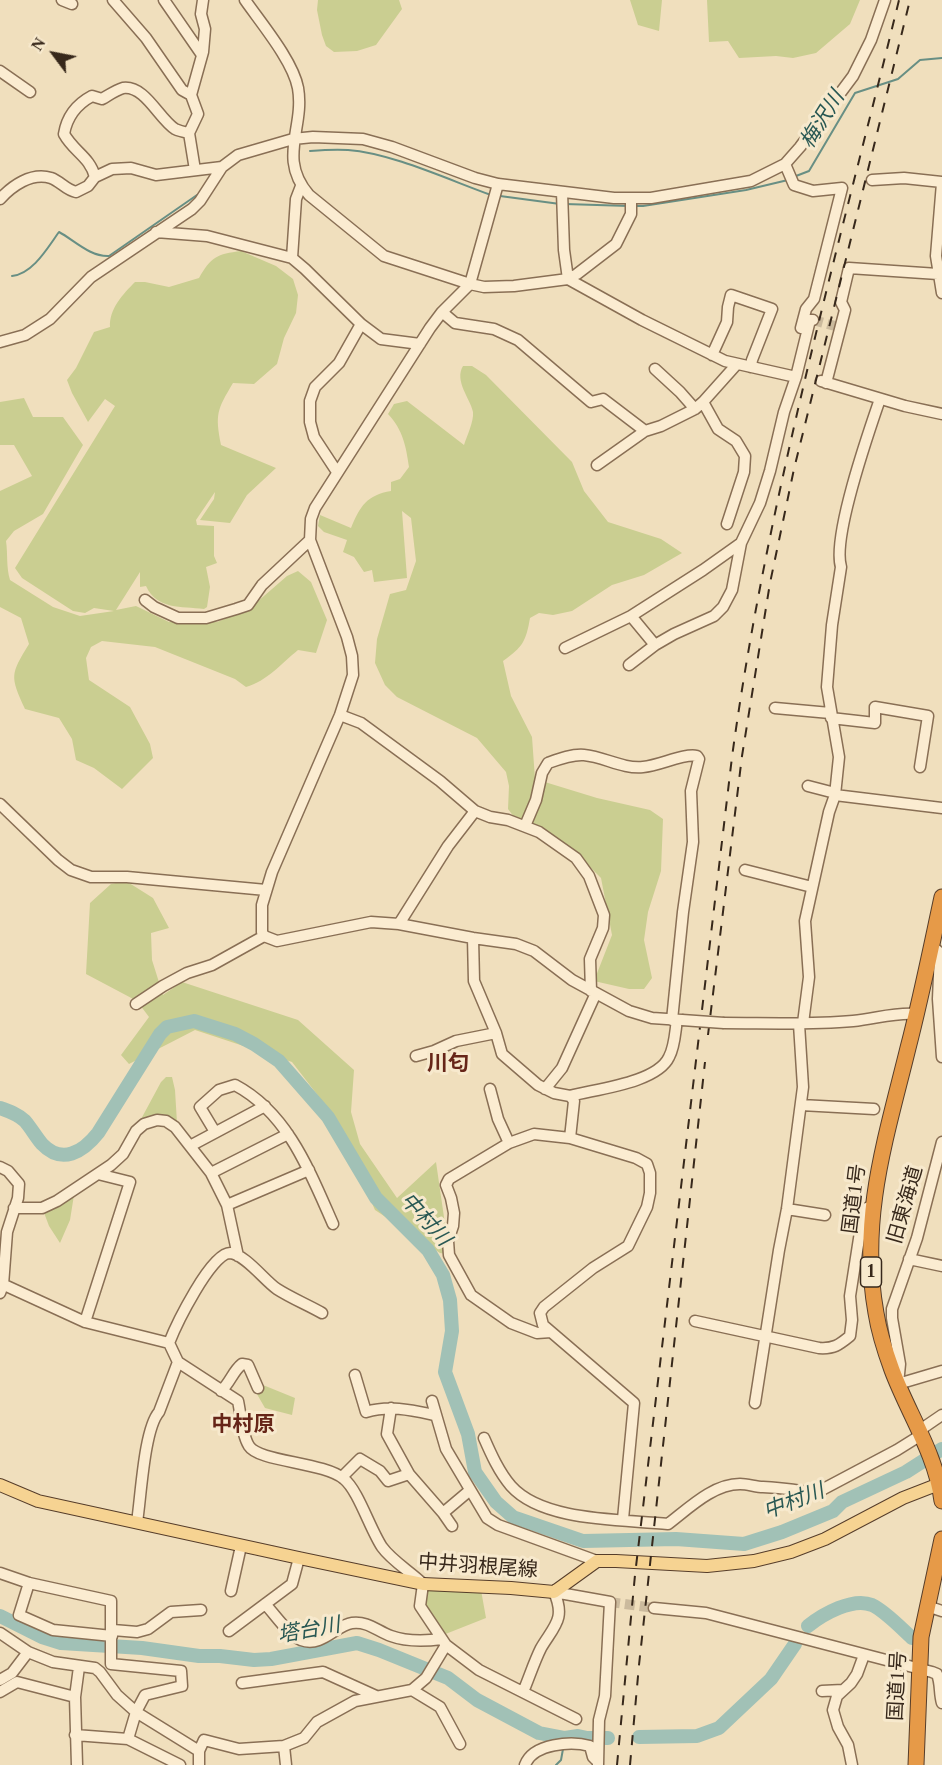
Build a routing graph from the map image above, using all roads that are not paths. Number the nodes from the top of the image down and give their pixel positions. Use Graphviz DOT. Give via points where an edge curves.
graph roads {
  1 [pos="164,0"];
  2 [pos="202,0"];
  3 [pos="245,0"];
  4 [pos="885,0"];
  5 [pos="120,2"];
  6 [pos="202,55"];
  7 [pos="0,71"];
  8 [pos="30,92"];
  9 [pos="191,95"];
  10 [pos="189,133"];
  11 [pos="293,140"];
  12 [pos="222,167"];
  13 [pos="195,170"];
  14 [pos="789,173"];
  15 [pos="94,177"];
  16 [pos="872,180"];
  17 [pos="942,182"];
  18 [pos="301,186"];
  19 [pos="497,191"];
  20 [pos="562,198"];
  21 [pos="0,199"];
  22 [pos="631,204"];
  23 [pos="156,232"];
  24 [pos="292,258"];
  25 [pos="938,274"];
  26 [pos="568,279"];
  27 [pos="470,284"];
  28 [pos="942,293"];
  29 [pos="442,312"];
  30 [pos="813,320"];
  31 [pos="361,324"];
  32 [pos="835,326"];
  33 [pos="798,339"];
  34 [pos="0,342"];
  35 [pos="420,344"];
  36 [pos="712,356"];
  37 [pos="737,364"];
  38 [pos="751,367"];
  39 [pos="655,369"];
  40 [pos="795,377"];
  41 [pos="824,382"];
  42 [pos="880,399"];
  43 [pos="699,405"];
  44 [pos="942,414"];
  45 [pos="645,431"];
  46 [pos="597,465"];
  47 [pos="337,472"];
  48 [pos="727,524"];
  49 [pos="310,540"];
  50 [pos="741,543"];
  51 [pos="145,600"];
  52 [pos="631,616"];
  53 [pos="655,645"];
  54 [pos="565,648"];
  55 [pos="629,665"];
  56 [pos="775,708"];
  57 [pos="340,715"];
  58 [pos="831,715"];
  59 [pos="920,767"];
  60 [pos="808,786"];
  61 [pos="835,794"];
  62 [pos="1,807"];
  63 [pos="942,808"];
  64 [pos="475,811"];
  65 [pos="525,826"];
  66 [pos="745,870"];
  67 [pos="812,886"];
  68 [pos="266,890"];
  69 [pos="942,897"];
  70 [pos="399,924"];
  71 [pos="264,936"];
  72 [pos="472,938"];
  73 [pos="932,946"];
  74 [pos="594,992"];
  75 [pos="940,1002"];
  76 [pos="136,1005"];
  77 [pos="918,1010"];
  78 [pos="677,1020"];
  79 [pos="801,1023"];
  80 [pos="496,1033"];
  81 [pos="416,1056"];
  82 [pos="942,1057"];
  83 [pos="490,1089"];
  84 [pos="545,1089"];
  85 [pos="570,1096"];
  86 [pos="801,1105"];
  87 [pos="266,1106"];
  88 [pos="873,1109"];
  89 [pos="216,1132"];
  90 [pos="288,1134"];
  91 [pos="570,1138"];
  92 [pos="509,1143"];
  93 [pos="190,1146"];
  94 [pos="942,1147"];
  95 [pos="0,1167"];
  96 [pos="309,1170"];
  97 [pos="211,1173"];
  98 [pos="98,1174"];
  99 [pos="937,1184"];
  100 [pos="227,1205"];
  101 [pos="872,1206"];
  102 [pos="14,1208"];
  103 [pos="788,1209"];
  104 [pos="825,1215"];
  105 [pos="333,1224"];
  106 [pos="238,1256"];
  107 [pos="909,1259"];
  108 [pos="942,1266"];
  109 [pos="1,1287"];
  110 [pos="322,1313"];
  111 [pos="695,1321"];
  112 [pos="85,1323"];
  113 [pos="551,1332"];
  114 [pos="765,1337"];
  115 [pos="169,1343"];
  116 [pos="178,1362"];
  117 [pos="942,1371"];
  118 [pos="355,1375"];
  119 [pos="898,1384"];
  120 [pos="258,1388"];
  121 [pos="221,1390"];
  122 [pos="432,1401"];
  123 [pos="755,1403"];
  124 [pos="391,1408"];
  125 [pos="435,1415"];
  126 [pos="942,1415"];
  127 [pos="920,1432"];
  128 [pos="484,1438"];
  129 [pos="409,1474"];
  130 [pos="342,1477"];
  131 [pos="0,1485"];
  132 [pos="940,1489"];
  133 [pos="469,1491"];
  134 [pos="443,1513"];
  135 [pos="623,1519"];
  136 [pos="137,1522"];
  137 [pos="452,1526"];
  138 [pos="942,1539"];
  139 [pos="241,1546"];
  140 [pos="299,1558"];
  141 [pos="597,1562"];
  142 [pos="0,1573"];
  143 [pos="29,1583"];
  144 [pos="423,1584"];
  145 [pos="231,1591"];
  146 [pos="554,1592"];
  147 [pos="265,1604"];
  148 [pos="654,1608"];
  149 [pos="935,1608"];
  150 [pos="201,1610"];
  151 [pos="229,1631"];
  152 [pos="0,1633"];
  153 [pos="111,1639"];
  154 [pos="444,1642"];
  155 [pos="28,1652"];
  156 [pos="864,1655"];
  157 [pos="79,1667"];
  158 [pos="926,1670"];
  159 [pos="0,1680"];
  160 [pos="242,1683"];
  161 [pos="412,1690"];
  162 [pos="843,1690"];
  163 [pos="822,1691"];
  164 [pos="0,1692"];
  165 [pos="523,1692"];
  166 [pos="376,1696"];
  167 [pos="75,1697"];
  168 [pos="942,1703"];
  169 [pos="136,1712"];
  170 [pos="576,1719"];
  171 [pos="75,1735"];
  172 [pos="128,1739"];
  173 [pos="460,1744"];
  174 [pos="284,1746"];
  175 [pos="199,1751"];
  176 [pos="598,1764"];
  177 [pos="77,1765"];
  178 [pos="180,1765"];
  179 [pos="199,1765"];
  180 [pos="286,1765"];
  181 [pos="525,1765"];
  182 [pos="852,1765"];
  183 [pos="916,1765"];
  1 -- 6 [label="street"];
  2 -- 6 [label="street"];
  3 -- 11 [label="street" via="295,76 299,99"];
  4 -- 14 [label="street" via="872,40 853,76 800,147"];
  5 -- 9 [label="street" via="182,90"];
  6 -- 9 [label="street"];
  7 -- 8 [label="street"];
  9 -- 10 [label="street" via="198,114"];
  10 -- 13 [label="street"];
  10 -- 15 [label="street" via="174,128 135,91 116,90 102,99 92,96 77,106 64,134 73,149 91,165"];
  11 -- 12 [label="street" via="238,155"];
  11 -- 18 [label="street" via="295,172"];
  11 -- 19 [label="street" via="332,136 363,139 475,178"];
  12 -- 13 [label="street"];
  12 -- 23 [label="street" via="192,209"];
  13 -- 15 [label="street" via="156,175 122,167"];
  14 -- 22 [label="street"];
  14 -- 33 [label="street" via="794,185 813,190 842,188 814,299 806,309"];
  15 -- 21 [label="street" via="88,186 76,192 51,178 29,178"];
  16 -- 17 [label="street"];
  17 -- 25 [label="street"];
  18 -- 24 [label="street" via="296,199"];
  18 -- 27 [label="street" via="384,256"];
  19 -- 20 [label="street"];
  19 -- 27 [label="street"];
  20 -- 22 [label="street"];
  20 -- 26 [label="street"];
  22 -- 26 [label="street" via="631,214 616,244"];
  23 -- 24 [label="street" via="207,236"];
  23 -- 34 [label="street" via="91,277 50,319 25,335"];
  24 -- 31 [label="street"];
  25 -- 28 [label="street"];
  25 -- 41 [label="street" via="849,268 841,302 845,310"];
  26 -- 27 [label="street" via="497,287"];
  26 -- 36 [label="street"];
  27 -- 29 [label="street"];
  29 -- 35 [label="street"];
  29 -- 45 [label="street" via="455,323 494,329 518,340 591,402 603,399"];
  30 -- 40 [label="street"];
  31 -- 35 [label="street" via="381,339"];
  31 -- 47 [label="street" via="339,363 315,387 310,400 314,437"];
  32 -- 41 [label="street"];
  35 -- 47 [label="street"];
  36 -- 37 [label="street"];
  36 -- 38 [label="street" via="727,322 731,295 772,309"];
  37 -- 38 [label="street"];
  37 -- 43 [label="street"];
  38 -- 40 [label="street"];
  39 -- 43 [label="street"];
  40 -- 50 [label="street" via="763,492"];
  41 -- 42 [label="street"];
  42 -- 44 [label="street"];
  42 -- 58 [label="street" via="842,531 829,649 827,687"];
  43 -- 45 [label="street"];
  43 -- 48 [label="street" via="718,429 736,441 745,456 744,472"];
  45 -- 46 [label="street"];
  47 -- 49 [label="street" via="315,508"];
  49 -- 51 [label="street" via="262,585 248,605 206,618 178,618"];
  49 -- 57 [label="street" via="352,656 353,675"];
  50 -- 52 [label="street"];
  50 -- 53 [label="street" via="732,590 723,607 714,616"];
  52 -- 53 [label="street"];
  52 -- 54 [label="street"];
  53 -- 55 [label="street"];
  56 -- 58 [label="street"];
  57 -- 64 [label="street" via="361,723"];
  57 -- 68 [label="street"];
  58 -- 59 [label="street" via="875,723 875,707 928,716"];
  58 -- 61 [label="street" via="839,757"];
  60 -- 61 [label="street"];
  61 -- 63 [label="street"];
  61 -- 67 [label="street"];
  62 -- 68 [label="street" via="58,860 91,877"];
  64 -- 65 [label="street"];
  64 -- 70 [label="street"];
  65 -- 74 [label="street" via="576,858 589,876 604,915 590,959"];
  65 -- 78 [label="street" via="548,763 582,755 625,767 644,767 690,754 697,756 692,791 693,842 682,912"];
  66 -- 67 [label="street"];
  67 -- 79 [label="street" via="805,921 809,977"];
  68 -- 71 [label="street" via="261,925"];
  69 -- 73 [label="highway, 国道1号 / 1"];
  70 -- 71 [label="street" via="355,924 277,941"];
  70 -- 72 [label="street"];
  71 -- 76 [label="street" via="212,965 179,977"];
  72 -- 74 [label="street" via="516,944 534,951"];
  72 -- 80 [label="street" via="474,981"];
  73 -- 75 [label="street" via="940,953"];
  73 -- 77 [label="highway, 国道1号 / 1"];
  74 -- 78 [label="street" via="629,1011"];
  74 -- 84 [label="street" via="562,1068"];
  75 -- 77 [label="street"];
  75 -- 82 [label="street"];
  77 -- 79 [label="street" via="855,1021"];
  77 -- 101 [label="highway, 国道1号 / 1"];
  78 -- 79 [label="street, bridge"];
  78 -- 85 [label="street" via="669,1059 662,1067 624,1084"];
  79 -- 86 [label="street"];
  80 -- 81 [label="street" via="456,1041"];
  80 -- 84 [label="street" via="502,1054"];
  83 -- 92 [label="street"];
  84 -- 85 [label="street"];
  85 -- 91 [label="street" via="574,1101"];
  86 -- 88 [label="street"];
  86 -- 103 [label="street"];
  87 -- 89 [label="street"];
  87 -- 89 [label="street" via="235,1085 219,1090 200,1107"];
  87 -- 90 [label="street"];
  89 -- 93 [label="street"];
  90 -- 96 [label="street"];
  90 -- 97 [label="street"];
  91 -- 92 [label="street" via="534,1134"];
  91 -- 113 [label="street" via="647,1164 650,1193 628,1246 544,1307 540,1314 543,1325"];
  92 -- 113 [label="street" via="449,1179 446,1185 454,1213 449,1255 471,1295 511,1323 537,1333"];
  93 -- 97 [label="street"];
  93 -- 98 [label="street" via="176,1127 166,1121 150,1122 136,1131 123,1154"];
  94 -- 99 [label="street, 旧東海道"];
  95 -- 102 [label="street" via="19,1185"];
  96 -- 100 [label="street"];
  96 -- 105 [label="street"];
  97 -- 100 [label="street"];
  98 -- 102 [label="street" via="57,1202 42,1208"];
  98 -- 112 [label="street" via="130,1182"];
  99 -- 107 [label="street, 旧東海道"];
  100 -- 106 [label="street"];
  101 -- 114 [label="street" via="863,1213 850,1296 850,1336 833,1349"];
  101 -- 119 [label="highway, 国道1号 / 1" via="870,1255 876,1314"];
  102 -- 109 [label="street" via="7,1232"];
  103 -- 104 [label="street"];
  103 -- 114 [label="street"];
  106 -- 110 [label="street" via="276,1289"];
  106 -- 115 [label="street" via="229,1253 213,1265"];
  107 -- 108 [label="street"];
  107 -- 119 [label="street, 旧東海道" via="892,1309 900,1364"];
  109 -- 112 [label="street"];
  111 -- 114 [label="street"];
  112 -- 115 [label="street"];
  113 -- 135 [label="street" via="634,1403"];
  114 -- 123 [label="street"];
  115 -- 116 [label="street"];
  116 -- 121 [label="street"];
  116 -- 136 [label="street" via="149,1433"];
  117 -- 119 [label="street"];
  118 -- 124 [label="street" via="366,1412"];
  119 -- 127 [label="highway, 国道1号 / 1"];
  120 -- 121 [label="street" via="248,1365 242,1364"];
  121 -- 130 [label="street" via="238,1401 252,1450 328,1469"];
  122 -- 125 [label="street"];
  124 -- 125 [label="street"];
  124 -- 129 [label="street" via="387,1434"];
  125 -- 133 [label="street" via="446,1449"];
  126 -- 127 [label="street"];
  127 -- 132 [label="highway, 国道1号 / 1"];
  127 -- 135 [label="street" via="897,1450 814,1494 729,1485 668,1524"];
  128 -- 135 [label="street" via="511,1486 536,1505 558,1512"];
  129 -- 130 [label="street" via="388,1481 360,1459"];
  129 -- 134 [label="street"];
  130 -- 144 [label="street" via="352,1486 383,1549"];
  131 -- 136 [label="main road, 中井羽根尾線" via="38,1501"];
  132 -- 141 [label="main road" via="903,1498 825,1539 754,1561 707,1566"];
  133 -- 134 [label="street"];
  133 -- 141 [label="street" via="487,1518 498,1525"];
  134 -- 137 [label="street"];
  136 -- 139 [label="main road, 中井羽根尾線"];
  138 -- 149 [label="highway, 国道1号"];
  139 -- 140 [label="main road, 中井羽根尾線"];
  139 -- 145 [label="street"];
  140 -- 144 [label="main road, 中井羽根尾線"];
  140 -- 147 [label="street" via="292,1584"];
  141 -- 146 [label="main road, 中井羽根尾線"];
  142 -- 143 [label="street"];
  143 -- 153 [label="street" via="111,1600"];
  143 -- 153 [label="street" via="19,1615 53,1630"];
  144 -- 146 [label="main road, 中井羽根尾線"];
  144 -- 154 [label="street" via="420,1606"];
  146 -- 165 [label="street" via="559,1603 558,1622 541,1649"];
  146 -- 176 [label="street" via="610,1602"];
  147 -- 151 [label="street"];
  147 -- 154 [label="street" via="298,1640 309,1642 331,1636 352,1623 376,1628 391,1637"];
  148 -- 156 [label="street" via="706,1613"];
  149 -- 158 [label="highway, 国道1号" via="921,1645"];
  150 -- 153 [label="street" via="171,1612 148,1629"];
  152 -- 155 [label="street"];
  153 -- 169 [label="street" via="111,1664 181,1671 182,1686 145,1695"];
  154 -- 161 [label="street" via="429,1674"];
  154 -- 165 [label="street" via="479,1670"];
  155 -- 157 [label="street"];
  155 -- 159 [label="street" via="12,1673"];
  156 -- 158 [label="street"];
  156 -- 162 [label="street" via="857,1674"];
  157 -- 167 [label="street"];
  157 -- 169 [label="street" via="95,1668"];
  158 -- 168 [label="street" via="937,1674"];
  158 -- 183 [label="highway, 国道1号"];
  160 -- 166 [label="street" via="323,1672"];
  161 -- 166 [label="street"];
  161 -- 173 [label="street" via="440,1707"];
  162 -- 163 [label="street"];
  162 -- 182 [label="street" via="833,1710"];
  164 -- 167 [label="street" via="17,1683"];
  165 -- 170 [label="street"];
  166 -- 174 [label="street" via="356,1701 317,1722 304,1738"];
  167 -- 171 [label="street"];
  169 -- 172 [label="street"];
  169 -- 175 [label="street"];
  171 -- 172 [label="street"];
  171 -- 177 [label="street"];
  172 -- 178 [label="street"];
  174 -- 175 [label="street" via="239,1749 204,1740"];
  174 -- 180 [label="street"];
  175 -- 179 [label="street"];
  176 -- 181 [label="street" via="591,1746 577,1742 555,1744 532,1755"];
}
